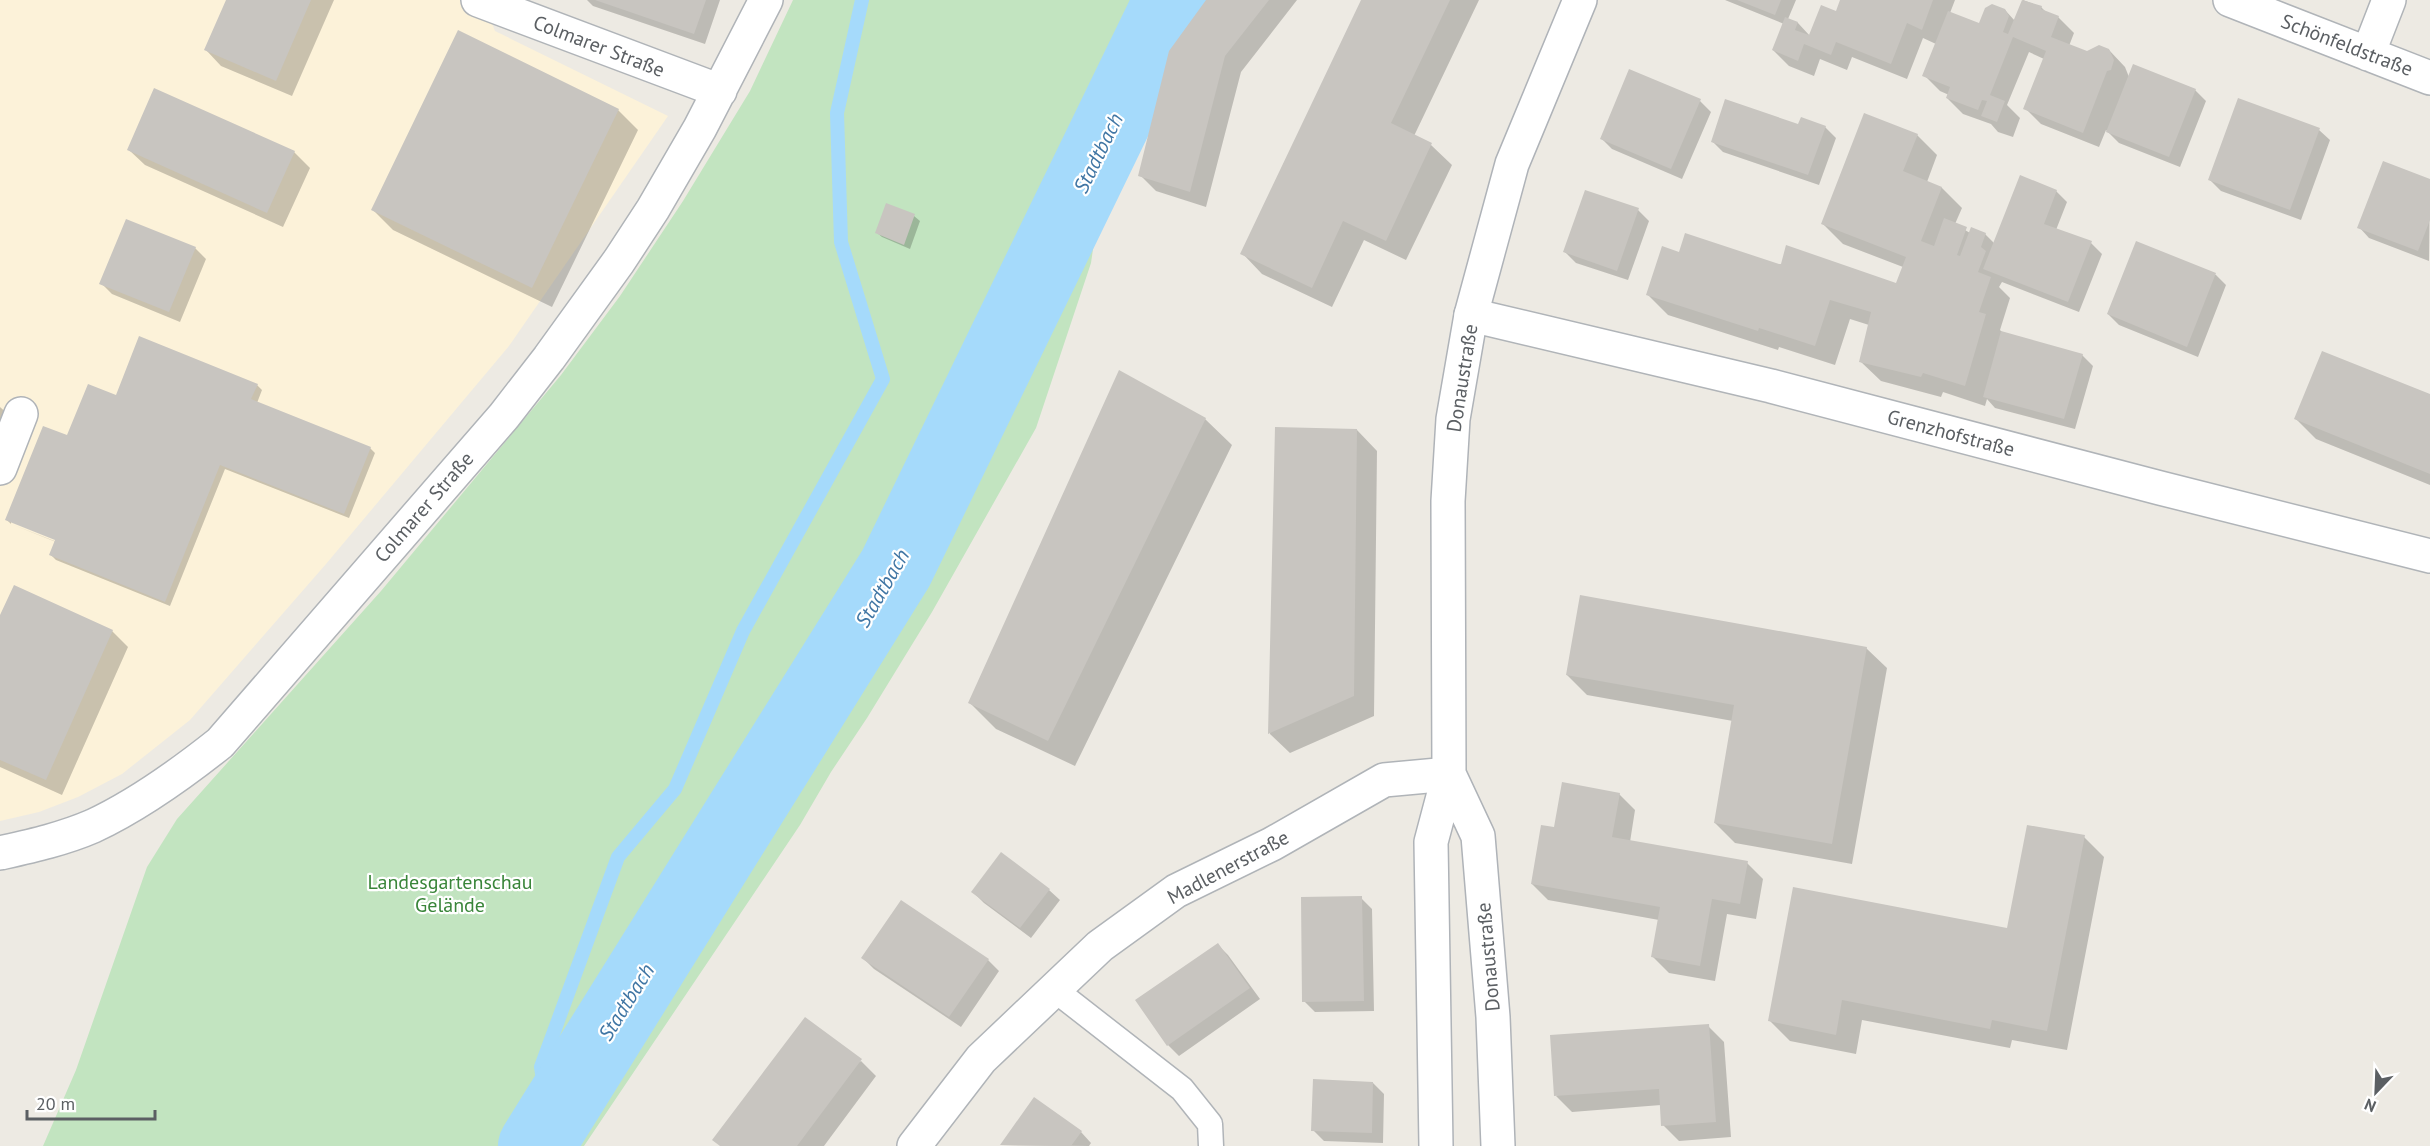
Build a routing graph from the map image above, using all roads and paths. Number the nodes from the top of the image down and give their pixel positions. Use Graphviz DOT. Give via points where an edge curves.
graph roads {
  1 [pos="478,0"];
  2 [pos="766,0"];
  3 [pos="1580,0"];
  4 [pos="2230,0"];
  5 [pos="2389,0"];
  6 [pos="2368,54"];
  7 [pos="2430,78"];
  8 [pos="720,91"];
  9 [pos="1471,315"];
  10 [pos="21,414"];
  11 [pos="0,468"];
  12 [pos="2430,556"];
  13 [pos="1449,774"];
  14 [pos="0,853"];
  15 [pos="1055,990"];
  16 [pos="914,1146"];
  17 [pos="1211,1146"];
  18 [pos="1436,1146"];
  19 [pos="1498,1146"];
  1 -- 8 [label="street, Colmarer Straße"];
  2 -- 8 [label="street, Colmarer Straße"];
  3 -- 9 [label="street, Donaustraße" via="1512,164"];
  4 -- 6 [label="street, Schönfeldstraße"];
  5 -- 6 [label="street"];
  6 -- 7 [label="street, Schönfeldstraße"];
  8 -- 14 [label="street, Colmarer Straße" via="636,235 549,358 504,416 220,743 191,767 92,826"];
  9 -- 12 [label="street, Grenzhofstraße" via="1771,386"];
  9 -- 13 [label="street, Donaustraße" via="1453,419 1448,501"];
  10 -- 11 [label="street"];
  13 -- 15 [label="street, Madlenerstraße" via="1384,780 1272,844 1176,891 1100,946"];
  13 -- 18 [label="street, Donaustraße" via="1431,842"];
  13 -- 19 [label="street, Donaustraße" via="1478,836 1493,1017"];
  15 -- 16 [label="street, Madlenerstraße" via="981,1059"];
  15 -- 17 [label="lane" via="1182,1089 1210,1124"];
}
